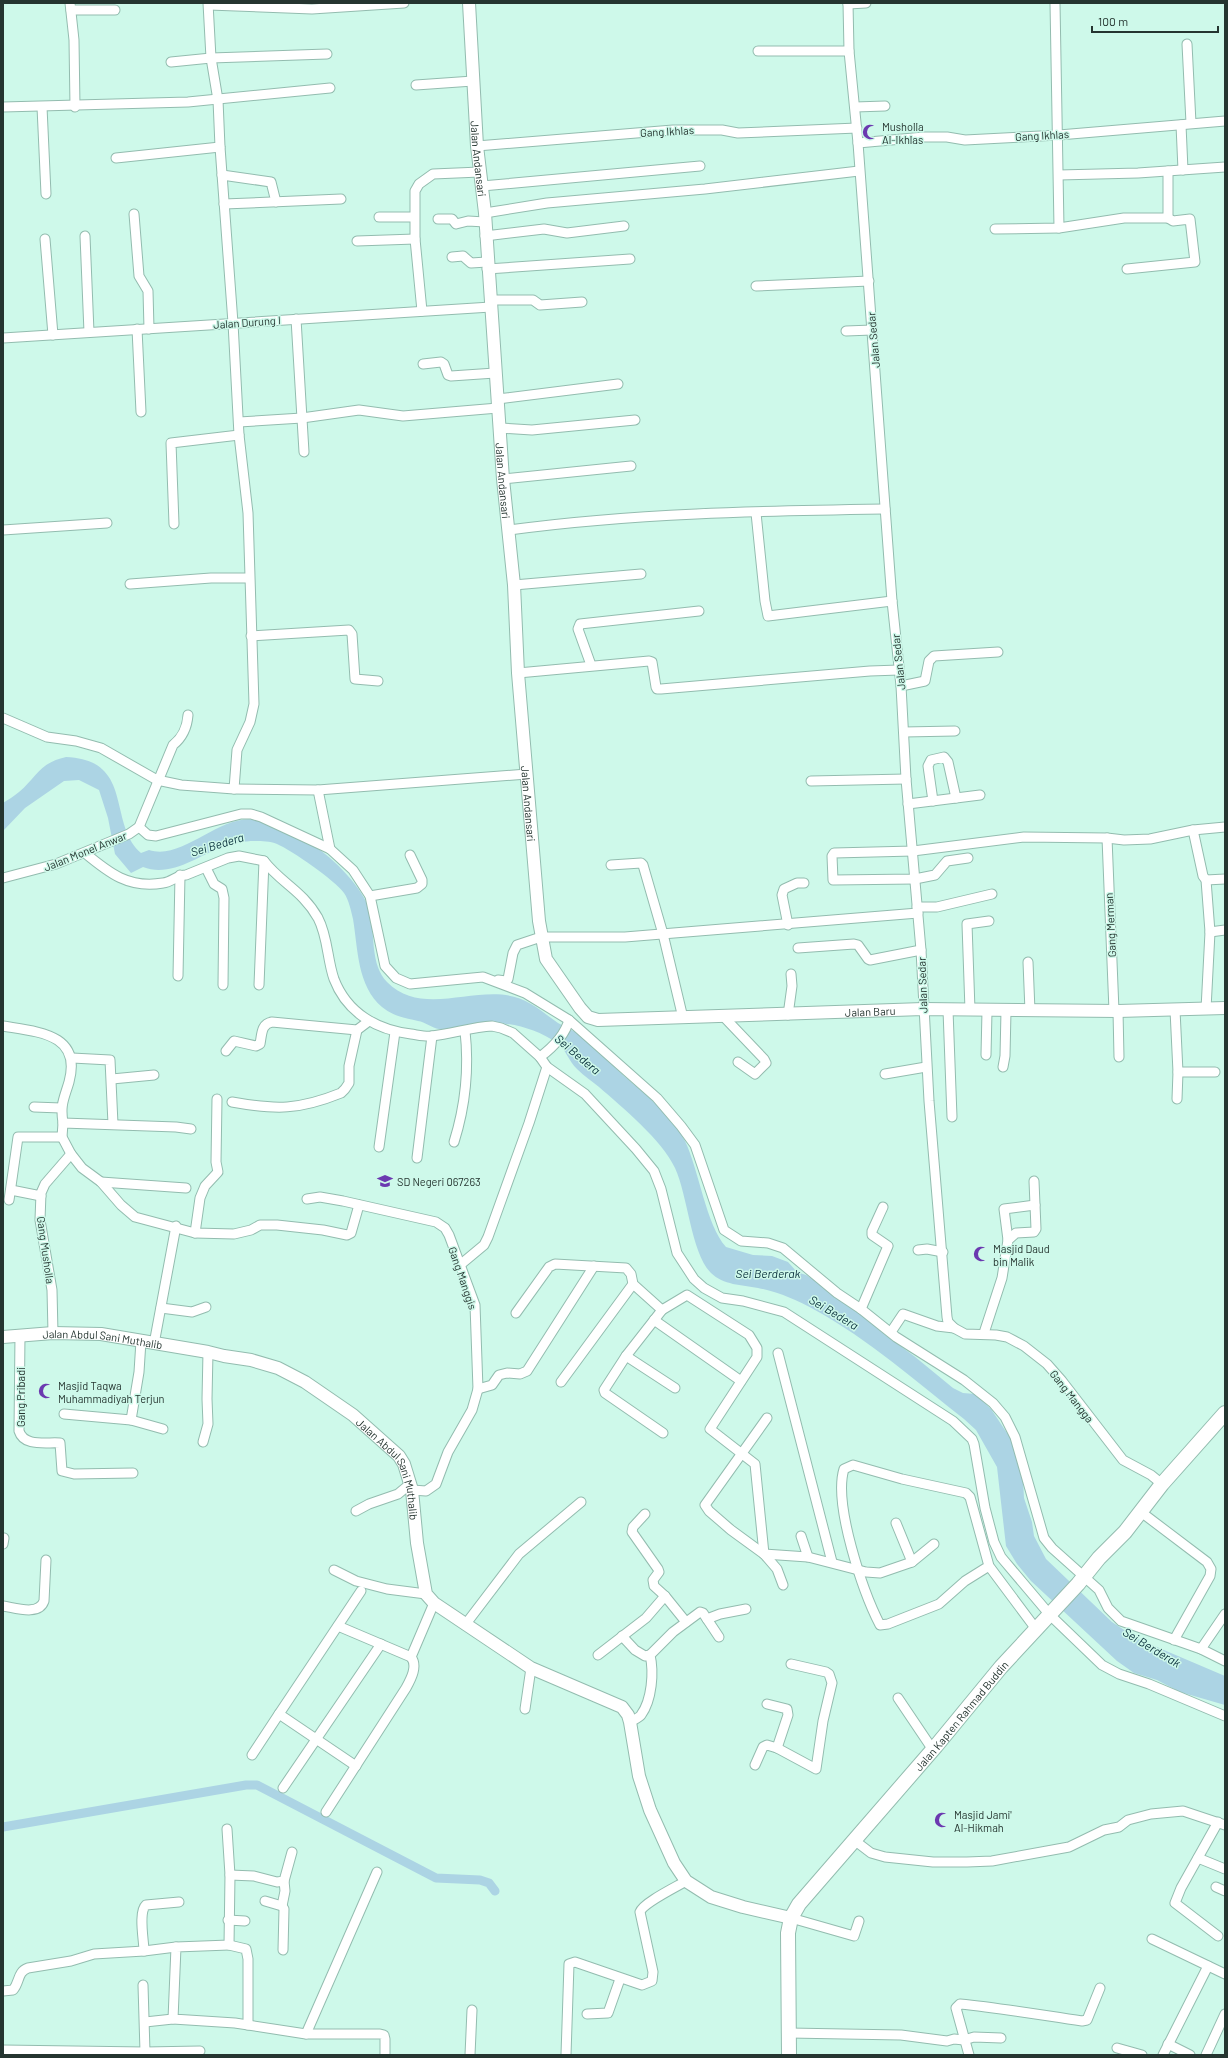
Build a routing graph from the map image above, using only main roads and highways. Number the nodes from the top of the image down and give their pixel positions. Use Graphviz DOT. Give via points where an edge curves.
graph roads {
  1 [pos="1225,1413"];
  2 [pos="789,2055"];
  1 -- 2 [label="main road, Jalan Kapten Rahmad Buddin" via="1162,1484 1125,1532 1001,1667 933,1750 799,1904 791,1918 788,1933"];
}
